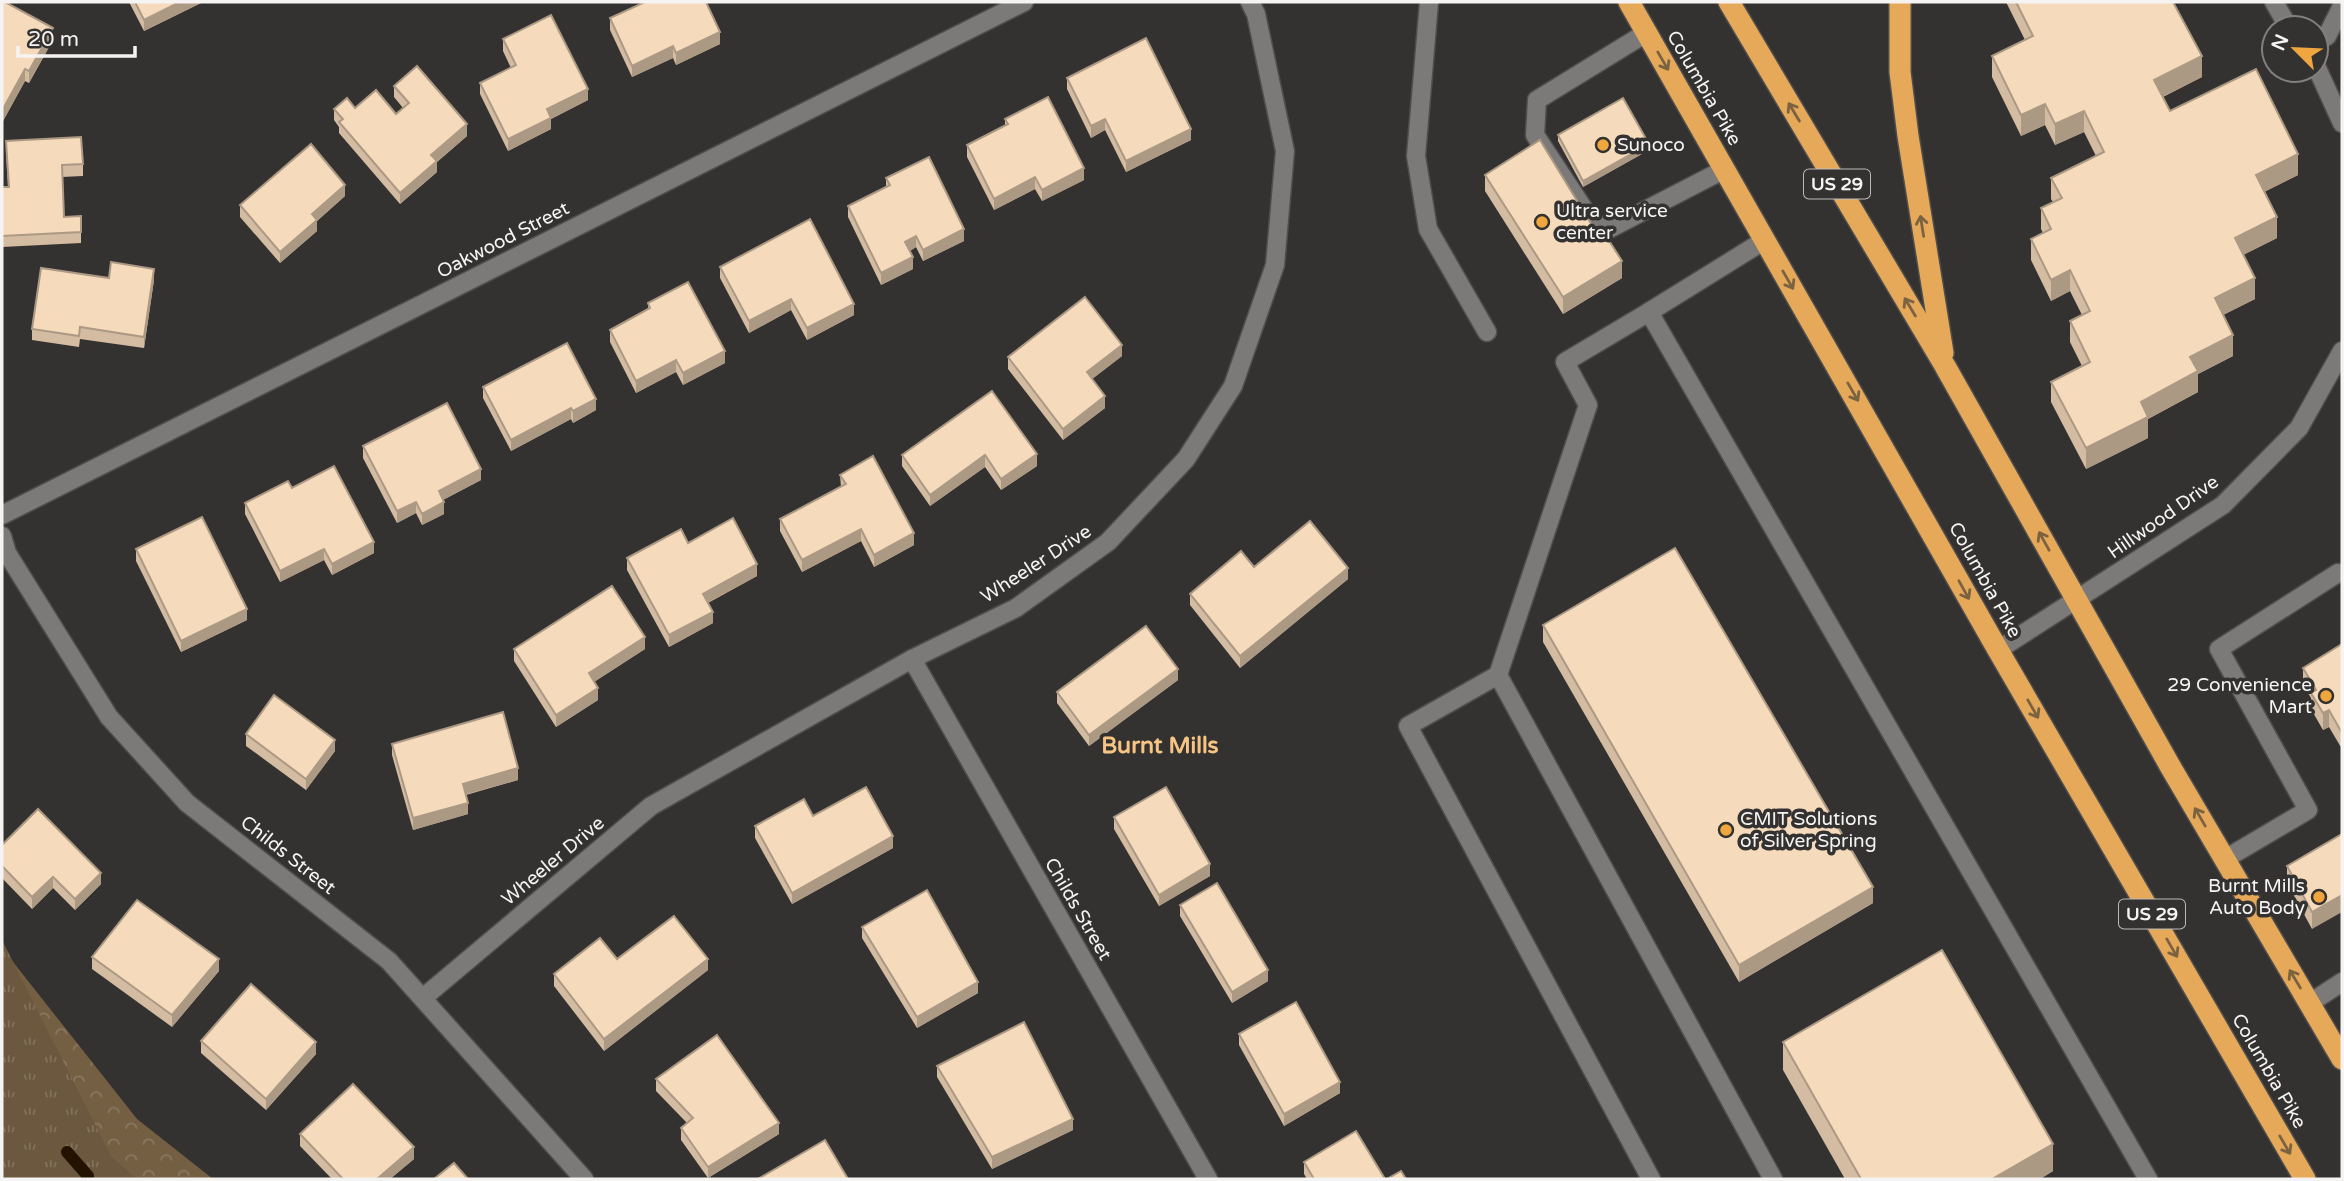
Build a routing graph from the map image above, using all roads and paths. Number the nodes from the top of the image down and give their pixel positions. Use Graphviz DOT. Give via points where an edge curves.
graph roads {
  1 [pos="1024,2"];
  2 [pos="1250,2"];
  3 [pos="1429,2"];
  4 [pos="1629,2"];
  5 [pos="1729,2"];
  6 [pos="1900,2"];
  7 [pos="2342,6"];
  8 [pos="2330,30"];
  9 [pos="1646,33"];
  10 [pos="2324,84"];
  11 [pos="2342,123"];
  12 [pos="1725,169"];
  13 [pos="1765,240"];
  14 [pos="1649,312"];
  15 [pos="1487,332"];
  16 [pos="2342,351"];
  17 [pos="1945,366"];
  18 [pos="2,515"];
  19 [pos="2,536"];
  20 [pos="2338,573"];
  21 [pos="2078,601"];
  22 [pos="1998,650"];
  23 [pos="912,659"];
  24 [pos="1498,675"];
  25 [pos="2225,859"];
  26 [pos="2342,982"];
  27 [pos="424,997"];
  28 [pos="2309,1003"];
  29 [pos="2342,1059"];
  30 [pos="584,1179"];
  31 [pos="1208,1179"];
  32 [pos="1651,1179"];
  33 [pos="1773,1179"];
  34 [pos="2146,1179"];
  35 [pos="2305,1179"];
  1 -- 18 [label="street, Oakwood Street"];
  2 -- 23 [label="street, Wheeler Drive" via="1285,151 1275,265 1233,386 1186,459 1108,542 1016,608"];
  3 -- 15 [label="street" via="1416,156 1428,229"];
  4 -- 9 [label="highway, Columbia Pike / US 29"];
  17 -- 5 [label="highway, US 29, one-way"];
  17 -- 6 [label="highway, one-way" via="1900,72"];
  7 -- 8 [label="street"];
  9 -- 12 [label="highway, Columbia Pike / US 29, one-way"];
  9 -- 12 [label="street" via="1537,100 1535,135 1591,220 1609,229"];
  10 -- 11 [label="street"];
  12 -- 13 [label="highway, Columbia Pike / US 29"];
  13 -- 14 [label="street"];
  13 -- 22 [label="highway, Columbia Pike / US 29, one-way"];
  14 -- 24 [label="street" via="1565,362 1588,405"];
  14 -- 34 [label="street"];
  16 -- 21 [label="street, Hillwood Drive" via="2299,428 2223,505"];
  21 -- 17 [label="highway, US 29, one-way"];
  19 -- 27 [label="street, Childs Street" via="7,553 108,717 187,803 389,961"];
  20 -- 25 [label="street" via="2219,649 2308,810"];
  21 -- 22 [label="street, Hillwood Drive"];
  25 -- 21 [label="highway, US 29, one-way"];
  22 -- 35 [label="highway, Columbia Pike / US 29, one-way"];
  23 -- 27 [label="street, Wheeler Drive" via="651,806"];
  23 -- 31 [label="street, Childs Street"];
  24 -- 32 [label="street" via="1408,726"];
  24 -- 33 [label="street"];
  28 -- 25 [label="highway, US 29, one-way"];
  26 -- 28 [label="street"];
  27 -- 30 [label="street, Childs Street"];
  28 -- 29 [label="highway, US 29"];
}
